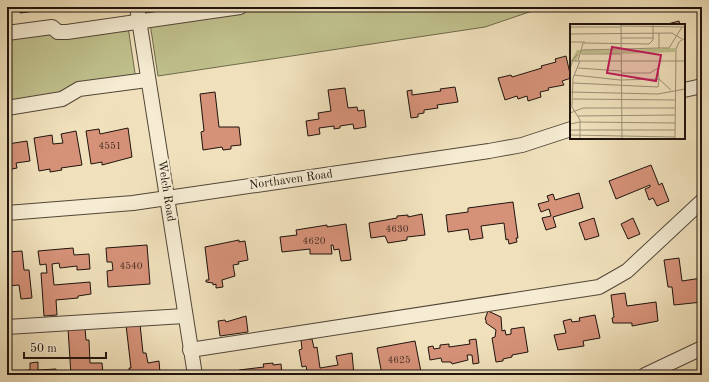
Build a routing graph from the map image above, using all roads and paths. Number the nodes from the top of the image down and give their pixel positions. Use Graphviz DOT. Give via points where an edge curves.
graph roads {
  1 [pos="137,7"];
  2 [pos="240,7"];
  3 [pos="139,22"];
  4 [pos="7,33"];
  5 [pos="147,80"];
  6 [pos="702,86"];
  7 [pos="685,90"];
  8 [pos="7,108"];
  9 [pos="570,129"];
  10 [pos="168,198"];
  11 [pos="702,201"];
  12 [pos="7,213"];
  13 [pos="184,316"];
  14 [pos="7,327"];
  15 [pos="702,348"];
  16 [pos="190,350"];
  17 [pos="195,375"];
  18 [pos="645,375"];
  1 -- 3 [label="street, Welch Road"];
  2 -- 3 [label="street"];
  3 -- 4 [label="street" via="67,32 58,32 52,27"];
  3 -- 5 [label="street, Welch Road"];
  5 -- 8 [label="street" via="79,89 62,99"];
  5 -- 10 [label="street, Welch Road"];
  6 -- 7 [label="street"];
  9 -- 10 [label="street, Northaven Road" via="522,145 489,151"];
  10 -- 12 [label="street, Northaven Road"];
  10 -- 13 [label="street, Welch Road"];
  11 -- 16 [label="street" via="627,271 599,287"];
  13 -- 14 [label="street"];
  13 -- 16 [label="street, Welch Road"];
  15 -- 18 [label="street"];
  16 -- 17 [label="street, Welch Road"];
}
